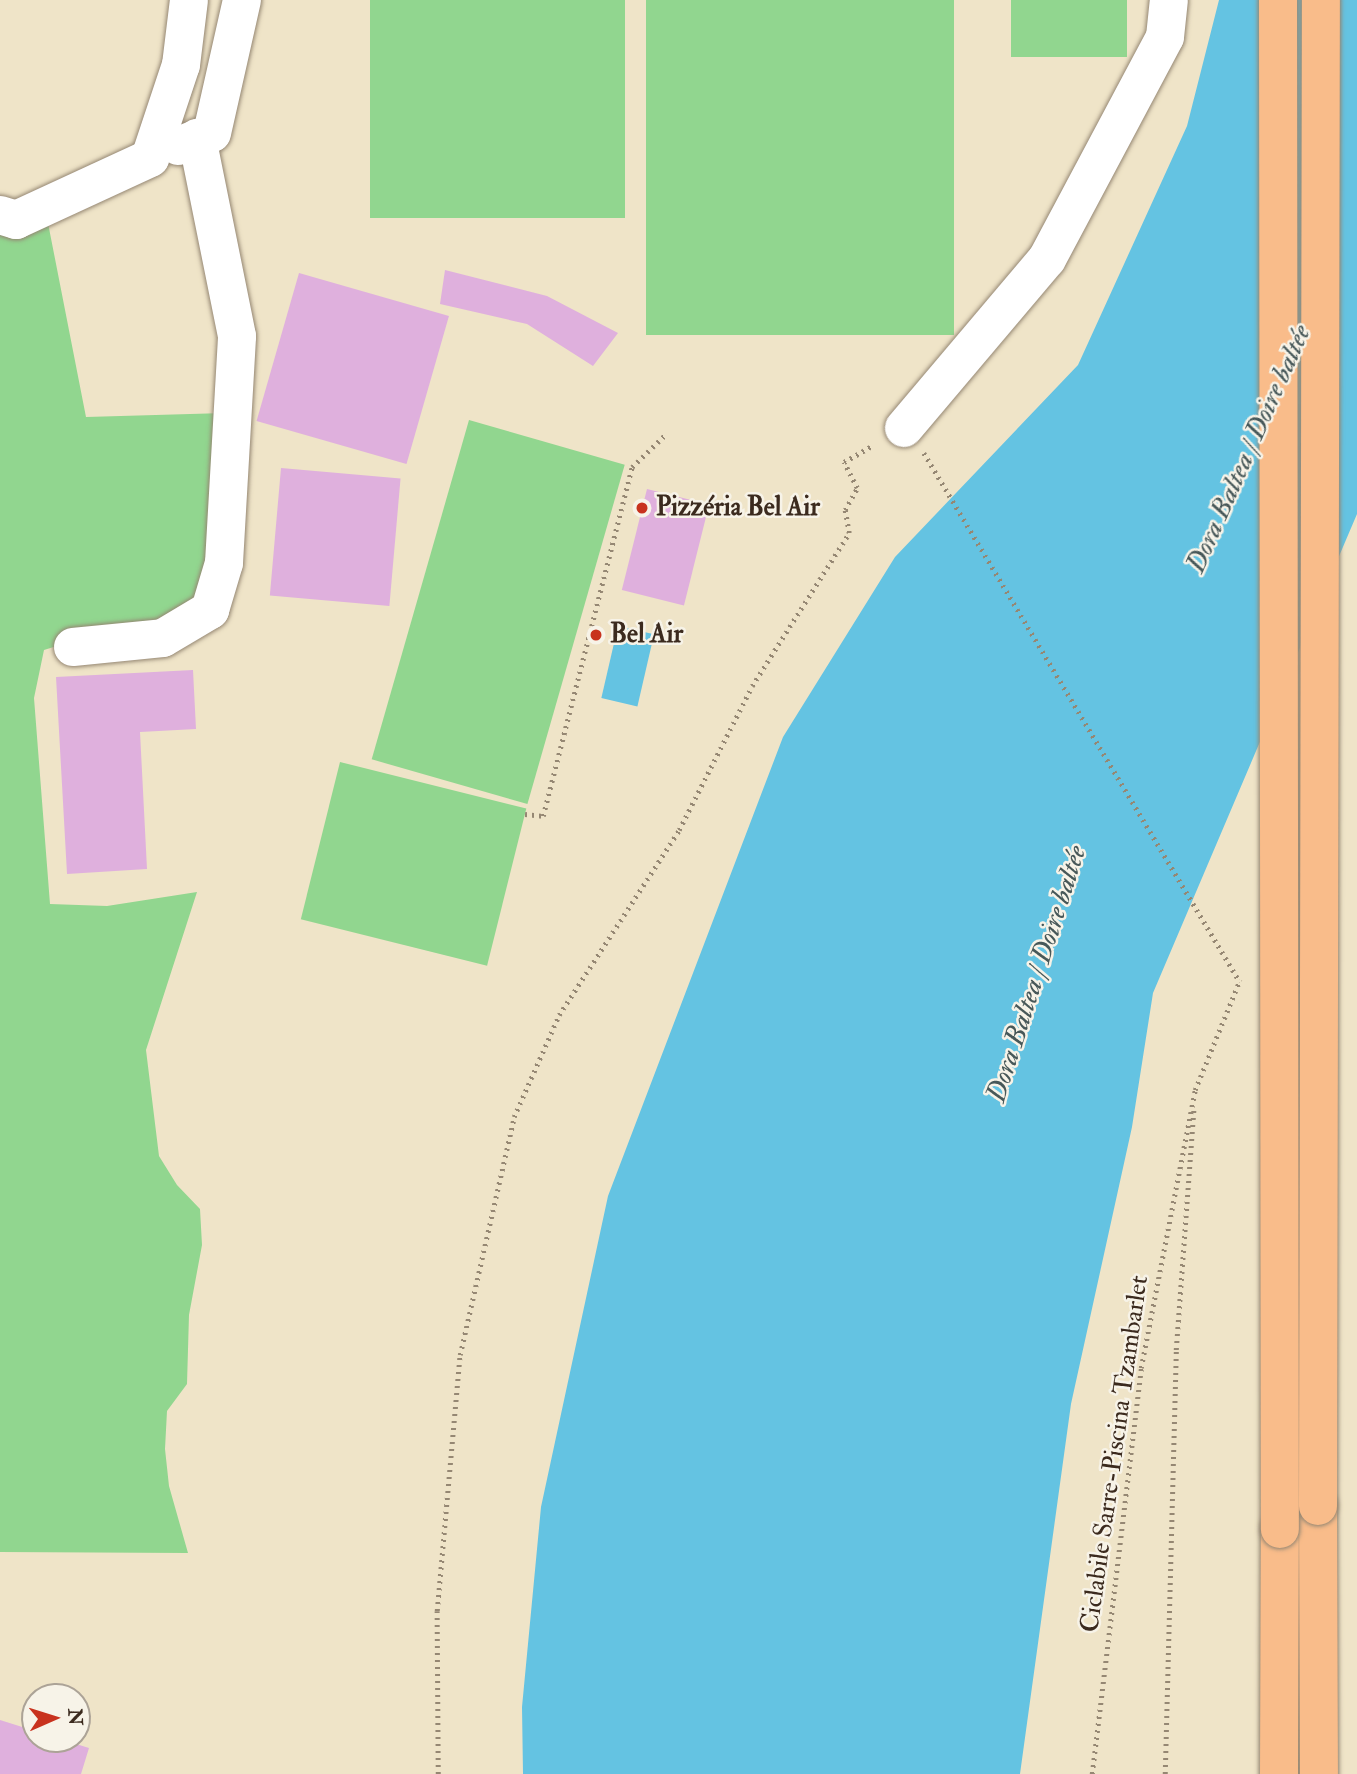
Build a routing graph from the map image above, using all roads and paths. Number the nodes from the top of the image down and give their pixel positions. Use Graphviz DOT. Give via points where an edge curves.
graph roads {
  1 [pos="189,0"];
  2 [pos="242,0"];
  3 [pos="1169,0"];
  4 [pos="1278,0"];
  5 [pos="1321,0"];
  6 [pos="197,138"];
  7 [pos="150,158"];
  8 [pos="0,215"];
  9 [pos="665,435"];
  10 [pos="911,435"];
  11 [pos="73,647"];
  12 [pos="525,814"];
  13 [pos="1195,1090"];
  14 [pos="438,1774"];
  15 [pos="1092,1774"];
  16 [pos="1165,1774"];
  17 [pos="1279,1774"];
  18 [pos="1319,1774"];
  1 -- 7 [label="street" via="181,65"];
  2 -- 6 [label="street" via="212,132"];
  3 -- 10 [label="street" via="1166,37 1047,259"];
  4 -- 17 [label="highway, bridge"];
  5 -- 18 [label="highway, bridge"];
  6 -- 7 [label="street"];
  6 -- 11 [label="street" via="237,336 224,563 210,610 163,638"];
  7 -- 8 [label="street" via="16,220"];
  9 -- 12 [label="path" via="632,467 544,816"];
  10 -- 13 [label="path, Ciclabile Sarre-Piscina Tzambarlet" via="1240,982"];
  10 -- 14 [label="path" via="844,462 857,488 845,510 849,533 752,686 679,830 559,1015 514,1117 460,1355 437,1611"];
  13 -- 15 [label="path, Ciclabile Sarre-Piscina Tzambarlet" via="1141,1368"];
  13 -- 16 [label="path" via="1176,1350"];
}
